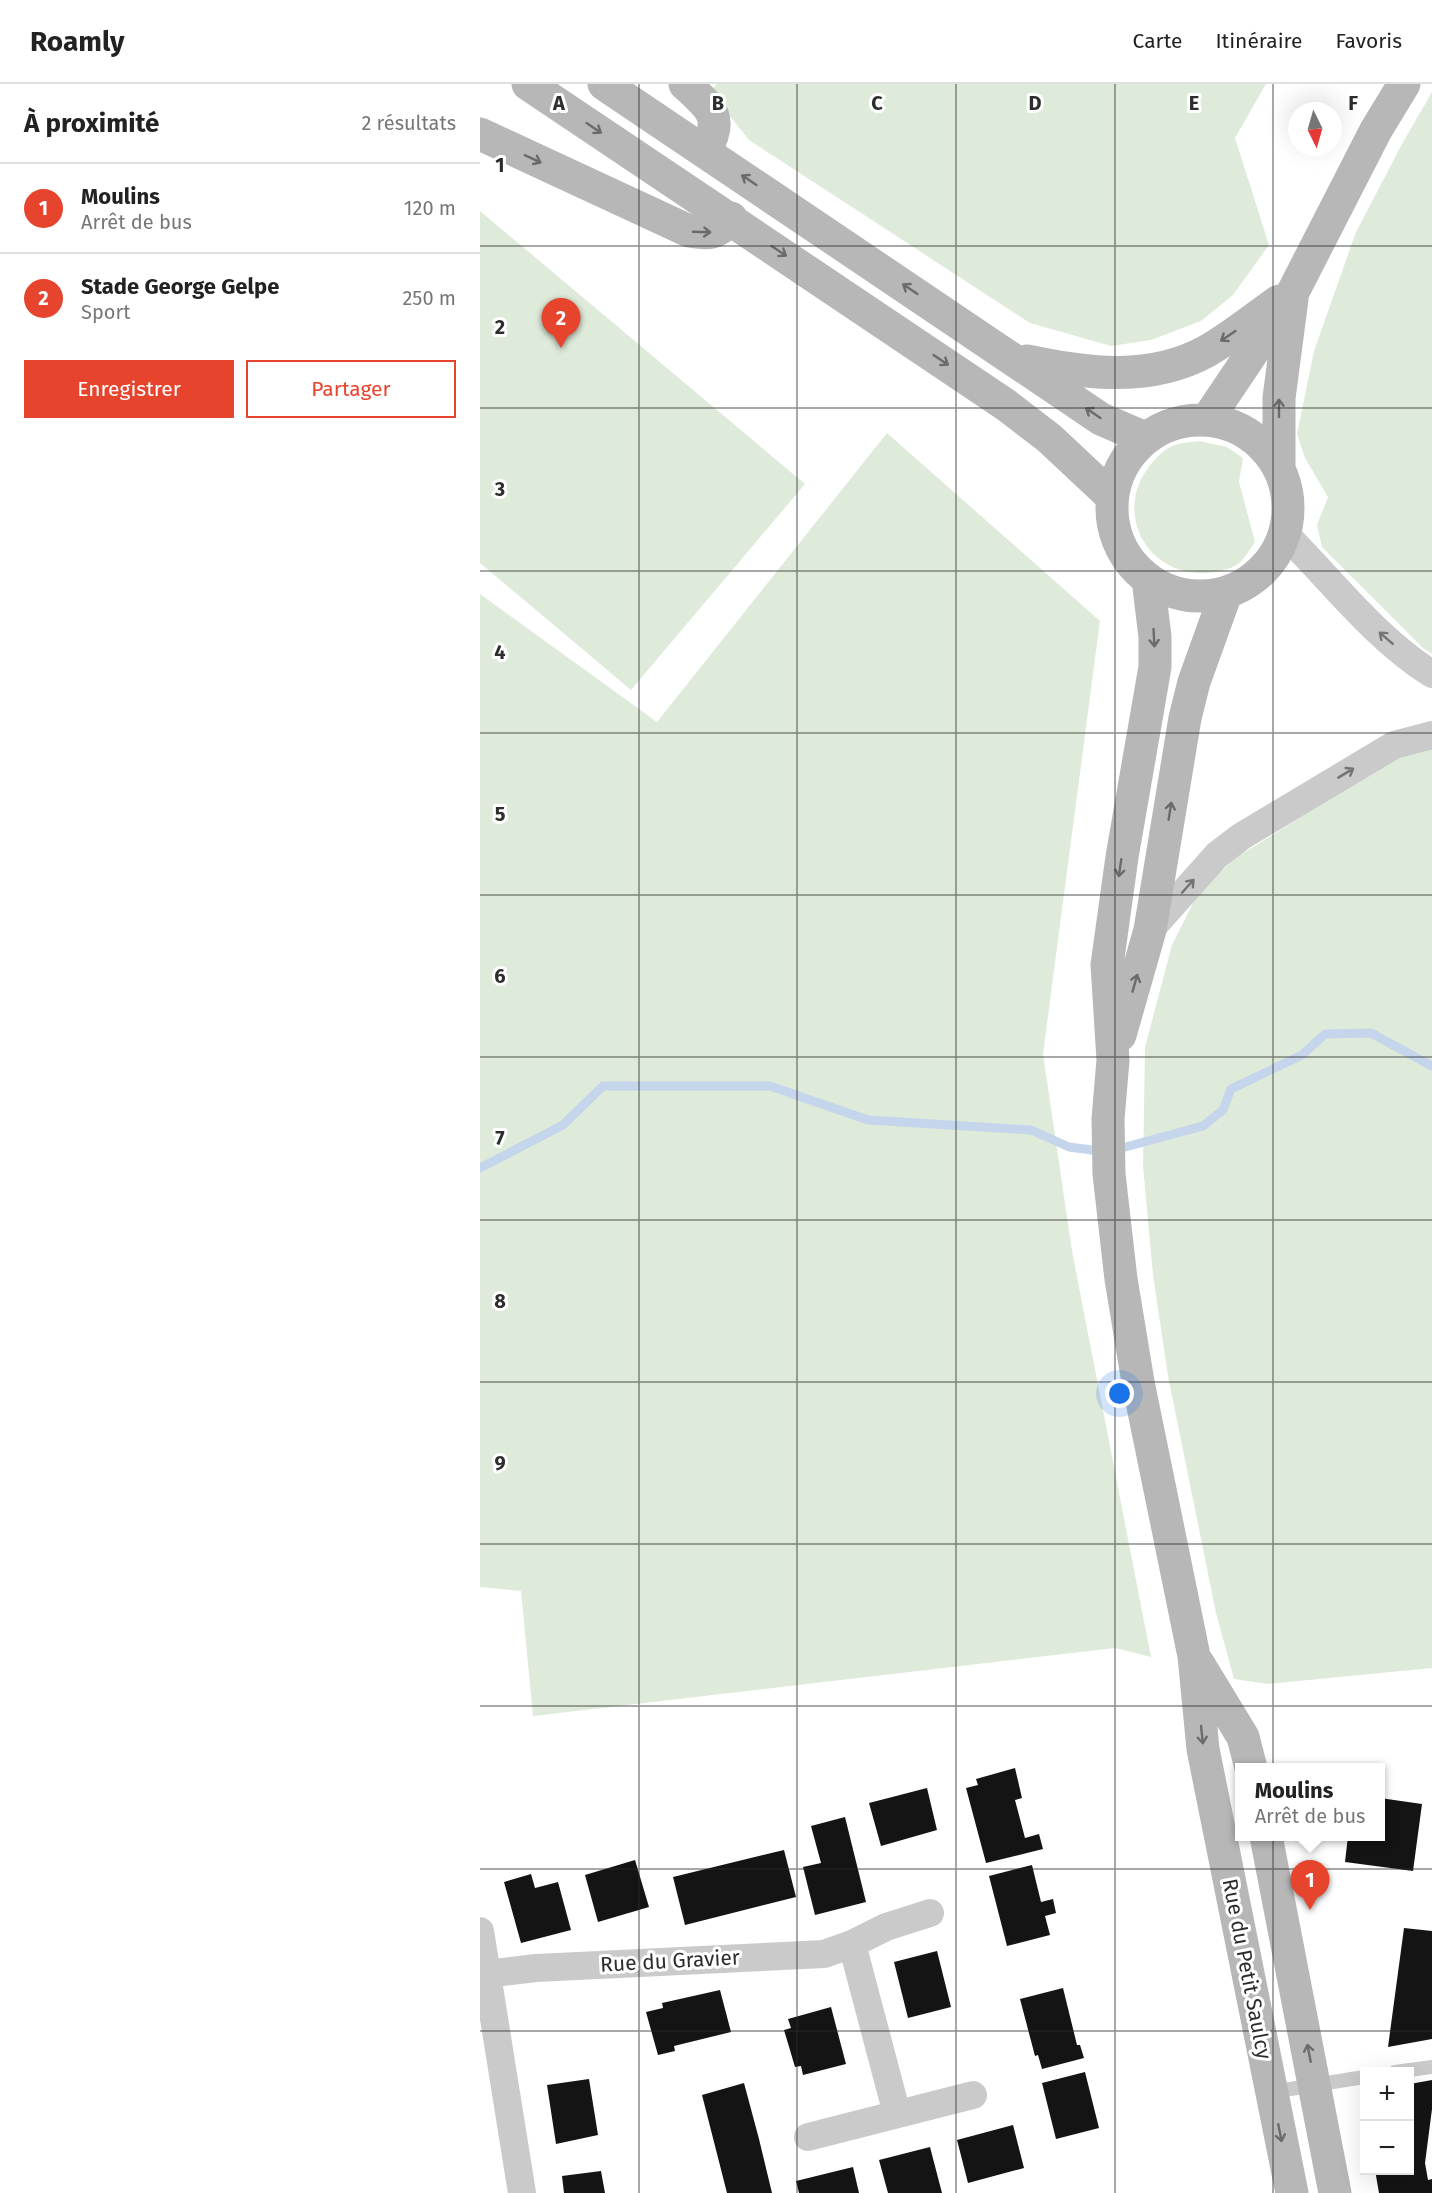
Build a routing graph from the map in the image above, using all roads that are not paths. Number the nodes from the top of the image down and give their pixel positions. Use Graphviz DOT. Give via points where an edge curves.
graph roads {
  1 [pos="528,84"];
  2 [pos="604,84"];
  3 [pos="685,84"];
  4 [pos="1404,84"];
  5 [pos="480,134"];
  6 [pos="705,151"];
  7 [pos="731,218"];
  8 [pos="1293,292"];
  9 [pos="1011,357"];
  10 [pos="1207,420"];
  11 [pos="1145,438"];
  12 [pos="1279,467"];
  13 [pos="1112,497"];
  14 [pos="1286,534"];
  15 [pos="1148,579"];
  16 [pos="1226,593"];
  17 [pos="1432,674"];
  18 [pos="1432,735"];
  19 [pos="1150,930"];
  20 [pos="1113,1060"];
  21 [pos="1194,1656"];
  22 [pos="1250,1763"];
  23 [pos="1267,1841"];
  24 [pos="930,1913"];
  25 [pos="480,1931"];
  26 [pos="852,1944"];
  27 [pos="487,1974"];
  28 [pos="1432,2067"];
  29 [pos="1414,2069"];
  30 [pos="1360,2078"];
  31 [pos="1315,2085"];
  32 [pos="1271,2092"];
  33 [pos="973,2095"];
  34 [pos="897,2114"];
  35 [pos="807,2137"];
  36 [pos="522,2193"];
  37 [pos="1292,2193"];
  38 [pos="1335,2193"];
  1 -- 7 [label="main road, one-way"];
  2 -- 6 [label="main road"];
  3 -- 6 [label="main road" via="714,114 712,139"];
  4 -- 8 [label="main road" via="1376,130"];
  5 -- 7 [label="main road, one-way" via="689,231 706,234 721,230"];
  9 -- 6 [label="main road, one-way"];
  7 -- 13 [label="main road, one-way" via="1006,405 1049,438"];
  8 -- 9 [label="main road, one-way" via="1207,351 1150,370 1092,373"];
  8 -- 10 [label="main road"];
  12 -- 8 [label="main road, one-way" via="1279,398"];
  11 -- 9 [label="main road, one-way" via="1101,419"];
  10 -- 11 [label="main road" via="1163,427"];
  10 -- 12 [label="main road" via="1227,423 1248,433 1266,448"];
  11 -- 13 [label="main road" via="1129,454"];
  12 -- 14 [label="main road" via="1287,488"];
  13 -- 15 [label="main road" via="1114,528 1126,557"];
  14 -- 16 [label="main road" via="1263,571"];
  17 -- 14 [label="street, one-way" via="1368,622"];
  15 -- 16 [label="main road" via="1181,594 1198,597"];
  15 -- 20 [label="main road, one-way" via="1155,667 1107,965"];
  19 -- 16 [label="main road, one-way" via="1185,718"];
  19 -- 18 [label="street, one-way" via="1217,855 1242,836 1394,745"];
  20 -- 19 [label="main road, one-way"];
  20 -- 21 [label="main road" via="1108,1174 1121,1279"];
  21 -- 22 [label="main road" via="1243,1737"];
  21 -- 32 [label="main road, Rue du Petit Saulcy, one-way" via="1203,1749"];
  31 -- 23 [label="main road, Rue du Petit Saulcy, one-way"];
  24 -- 26 [label="street, Rue du Gravier" via="886,1927"];
  25 -- 27 [label="street"];
  26 -- 27 [label="street, Rue du Gravier" via="824,1954 536,1968"];
  26 -- 34 [label="street"];
  27 -- 36 [label="street"];
  28 -- 29 [label="lane"];
  30 -- 31 [label="lane"];
  31 -- 32 [label="lane"];
  31 -- 38 [label="main road, Rue du Petit Saulcy"];
  32 -- 37 [label="main road, Rue du Petit Saulcy, one-way"];
  33 -- 34 [label="street"];
  34 -- 35 [label="street"];
}
